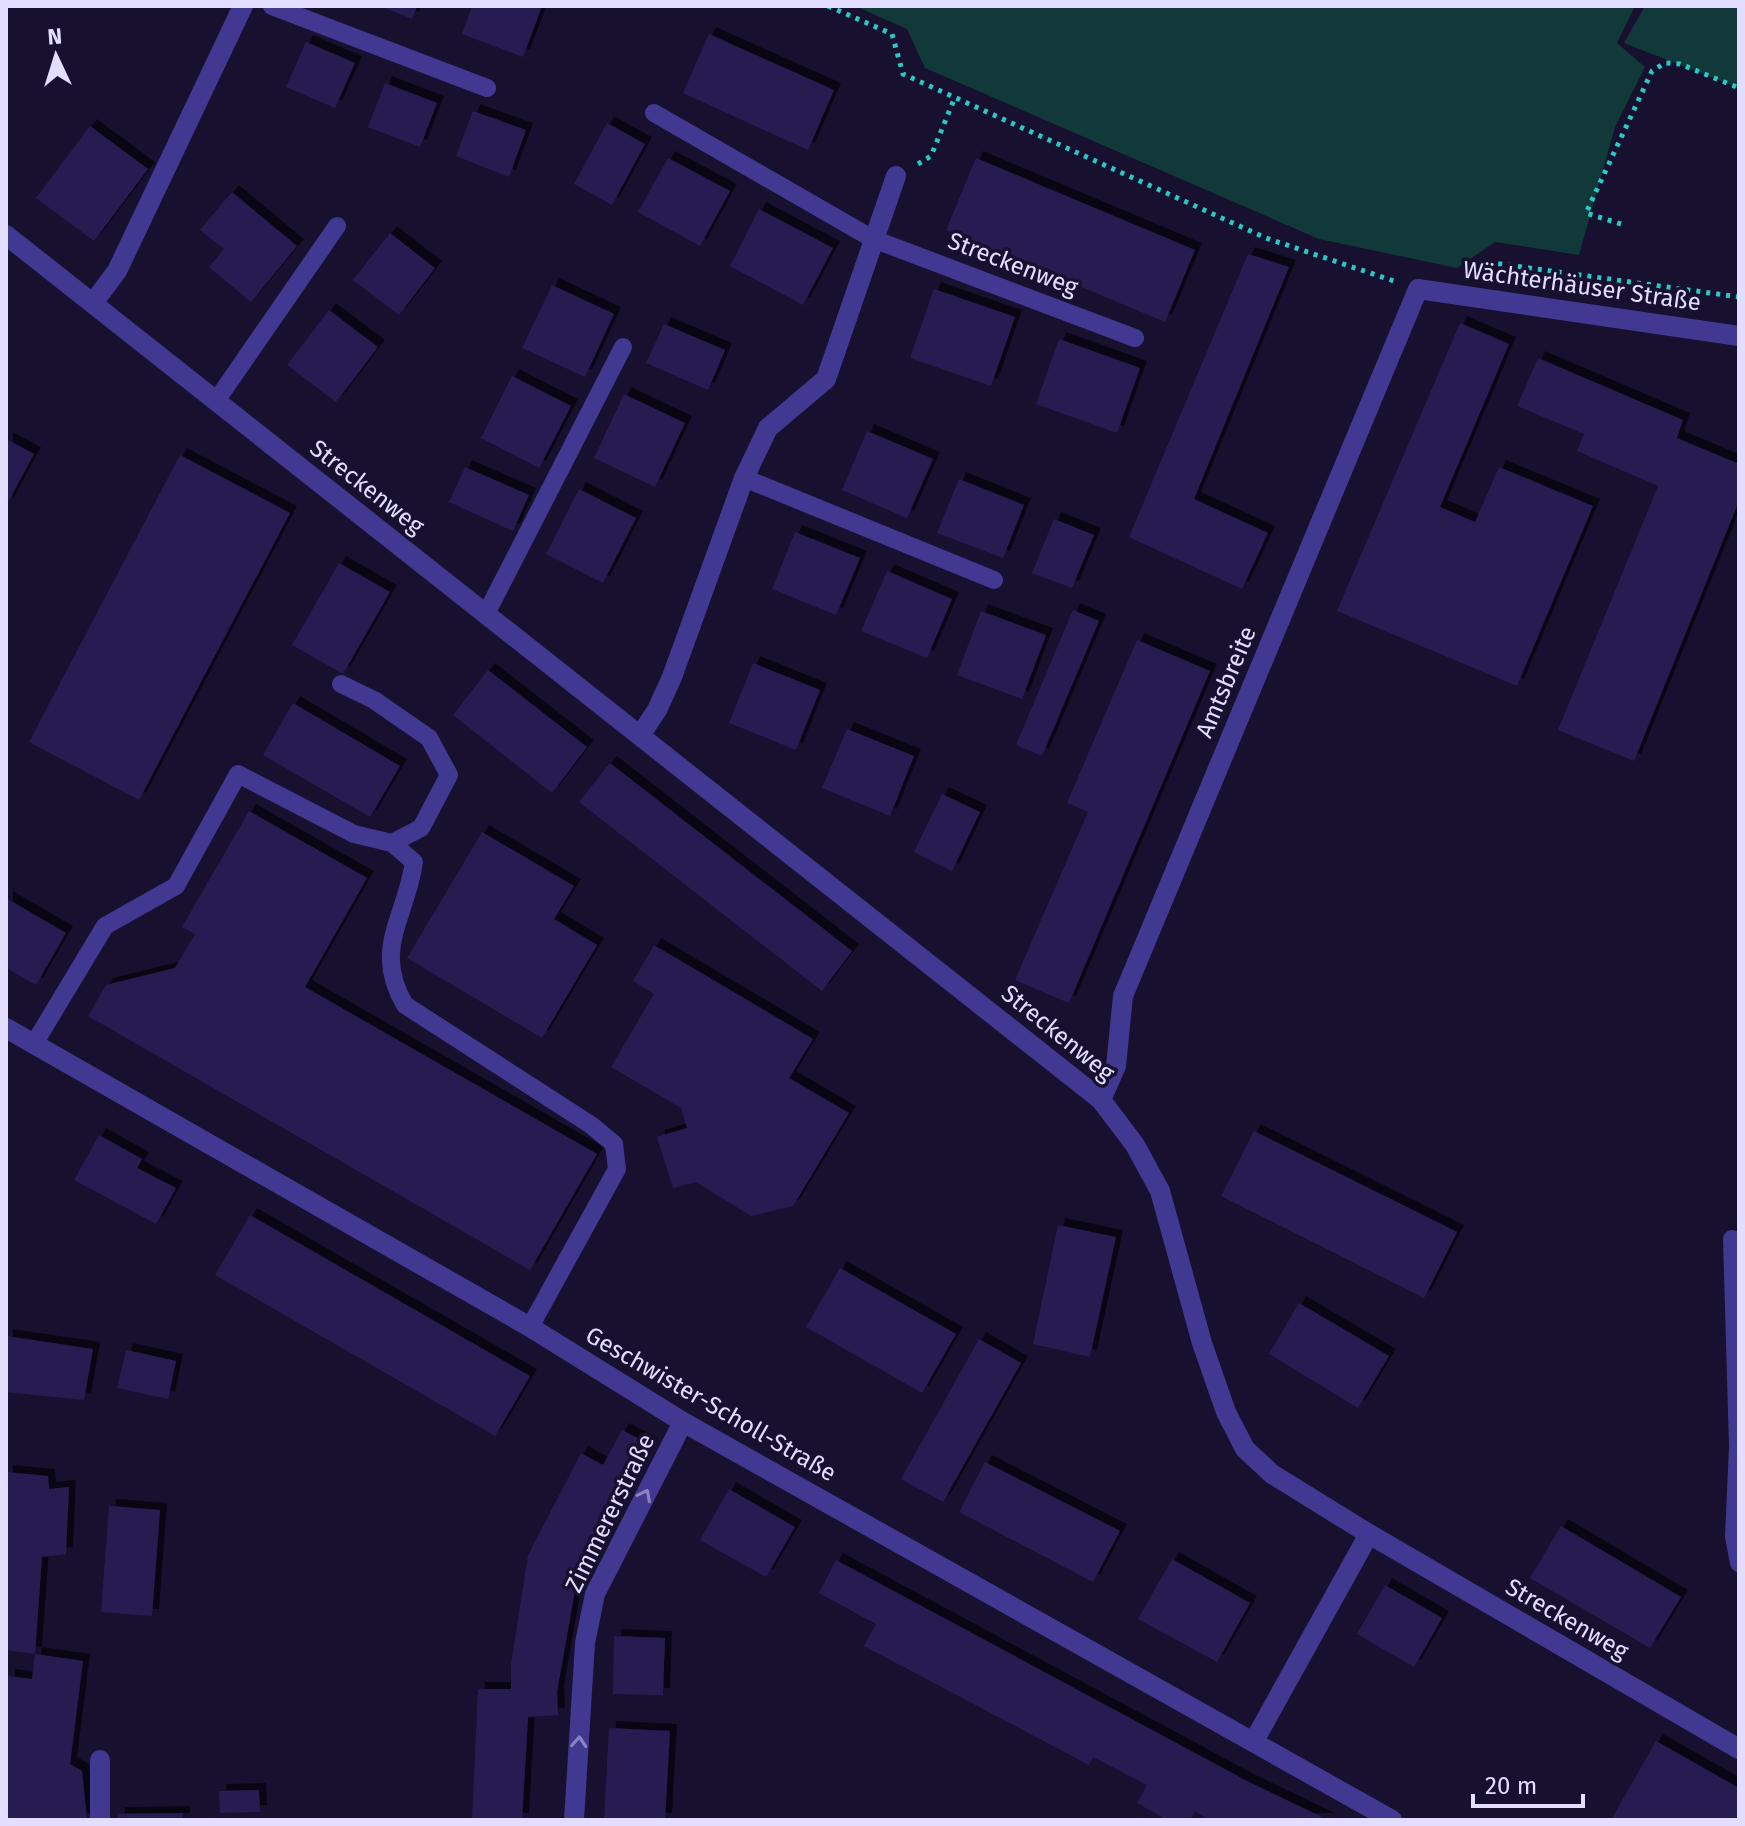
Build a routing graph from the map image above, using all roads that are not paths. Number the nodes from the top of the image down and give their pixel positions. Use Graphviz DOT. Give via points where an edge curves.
graph roads {
  1 [pos="243,6"];
  2 [pos="272,6"];
  3 [pos="487,88"];
  4 [pos="654,113"];
  5 [pos="896,176"];
  6 [pos="337,226"];
  7 [pos="6,235"];
  8 [pos="873,239"];
  9 [pos="1418,289"];
  10 [pos="93,303"];
  11 [pos="1739,336"];
  12 [pos="1135,338"];
  13 [pos="623,347"];
  14 [pos="216,401"];
  15 [pos="744,478"];
  16 [pos="994,580"];
  17 [pos="486,614"];
  18 [pos="341,684"];
  19 [pos="641,734"];
  20 [pos="392,843"];
  21 [pos="6,1028"];
  22 [pos="34,1044"];
  23 [pos="1101,1100"];
  24 [pos="1732,1239"];
  25 [pos="530,1327"];
  26 [pos="683,1422"];
  27 [pos="1369,1534"];
  28 [pos="1739,1563"];
  29 [pos="1254,1741"];
  30 [pos="1739,1749"];
  31 [pos="100,1760"];
  32 [pos="100,1820"];
  33 [pos="574,1820"];
  34 [pos="1392,1820"];
  1 -- 10 [label="street" via="117,271"];
  2 -- 3 [label="lane"];
  4 -- 8 [label="lane, Streckenweg"];
  5 -- 8 [label="street"];
  6 -- 14 [label="lane"];
  7 -- 10 [label="street, Streckenweg"];
  8 -- 12 [label="lane, Streckenweg"];
  8 -- 15 [label="street" via="826,379 768,428"];
  9 -- 11 [label="street, Wächterhäuser Straße"];
  9 -- 23 [label="street, Amtsbreite" via="1123,996 1116,1066"];
  10 -- 14 [label="street, Streckenweg"];
  13 -- 17 [label="lane"];
  14 -- 17 [label="street, Streckenweg"];
  15 -- 16 [label="lane"];
  15 -- 19 [label="street" via="672,677"];
  17 -- 19 [label="street, Streckenweg"];
  18 -- 20 [label="lane" via="429,738 449,775 421,828"];
  19 -- 23 [label="street, Streckenweg"];
  20 -- 22 [label="lane" via="354,834 238,774 176,886 105,926"];
  20 -- 25 [label="lane" via="414,862 389,964 405,1005 614,1144 617,1169"];
  21 -- 22 [label="street, Geschwister-Scholl-Straße"];
  22 -- 25 [label="street, Geschwister-Scholl-Straße"];
  23 -- 27 [label="street, Streckenweg" via="1135,1145 1160,1191 1202,1343 1245,1449 1272,1474"];
  24 -- 28 [label="lane" via="1738,1446 1734,1537"];
  25 -- 26 [label="street, Geschwister-Scholl-Straße"];
  26 -- 29 [label="street, Geschwister-Scholl-Straße"];
  33 -- 26 [label="street, Zimmererstraße, one-way" via="585,1643 595,1594"];
  27 -- 29 [label="street"];
  27 -- 30 [label="street, Streckenweg"];
  29 -- 34 [label="street, Geschwister-Scholl-Straße"];
  31 -- 32 [label="street"];
}
